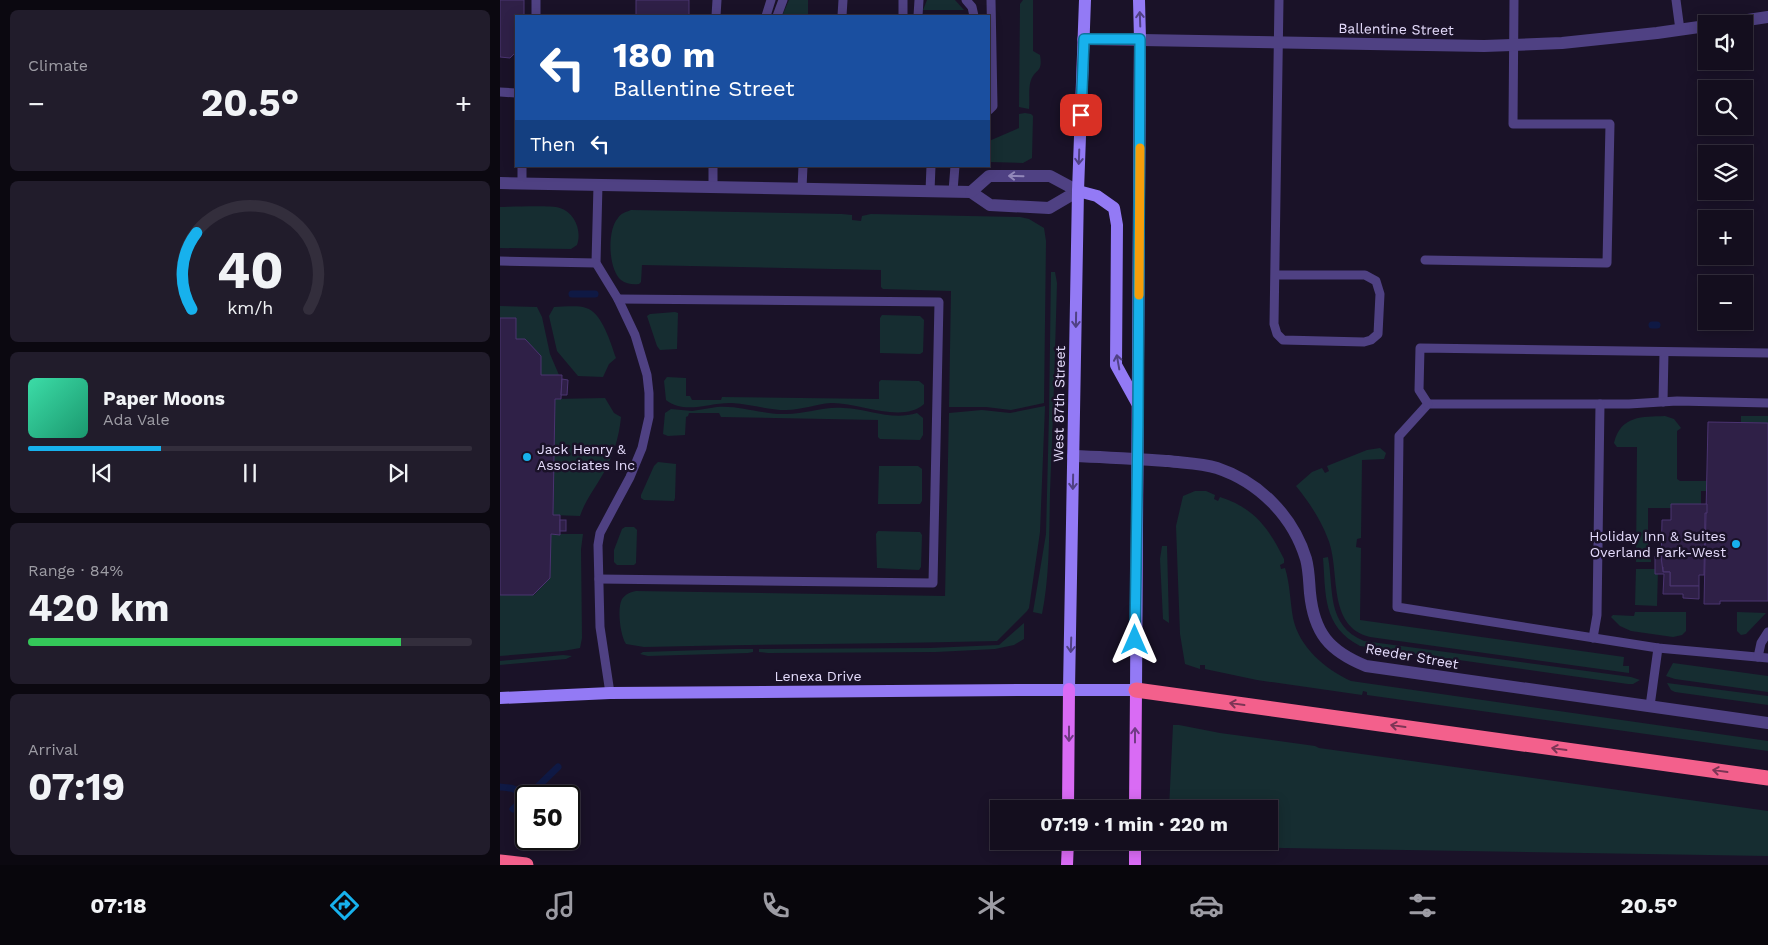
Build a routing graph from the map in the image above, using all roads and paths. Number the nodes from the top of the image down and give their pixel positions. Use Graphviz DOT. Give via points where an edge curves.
graph roads {
  1 [pos="536,0"];
  2 [pos="716,0"];
  3 [pos="771,0"];
  4 [pos="784,0"];
  5 [pos="843,0"];
  6 [pos="903,0"];
  7 [pos="919,0"];
  8 [pos="966,0"];
  9 [pos="991,0"];
  10 [pos="1085,0"];
  11 [pos="1139,0"];
  12 [pos="1279,0"];
  13 [pos="1514,0"];
  14 [pos="1676,0"];
  15 [pos="536,15"];
  16 [pos="716,15"];
  17 [pos="766,15"];
  18 [pos="777,15"];
  19 [pos="842,15"];
  20 [pos="902,15"];
  21 [pos="918,15"];
  22 [pos="974,15"];
  23 [pos="1768,17"];
  24 [pos="1753,19"];
  25 [pos="1698,27"];
  26 [pos="1680,30"];
  27 [pos="1084,39"];
  28 [pos="1140,39"];
  29 [pos="1278,42"];
  30 [pos="1514,45"];
  31 [pos="500,92"];
  32 [pos="515,92"];
  33 [pos="990,109"];
  34 [pos="522,167"];
  35 [pos="713,167"];
  36 [pos="803,167"];
  37 [pos="931,167"];
  38 [pos="955,167"];
  39 [pos="500,183"];
  40 [pos="522,184"];
  41 [pos="598,185"];
  42 [pos="713,188"];
  43 [pos="802,188"];
  44 [pos="930,191"];
  45 [pos="1078,191"];
  46 [pos="953,192"];
  47 [pos="971,192"];
  48 [pos="1425,260"];
  49 [pos="500,261"];
  50 [pos="596,262"];
  51 [pos="1275,275"];
  52 [pos="618,299"];
  53 [pos="1664,352"];
  54 [pos="1768,353"];
  55 [pos="1663,402"];
  56 [pos="1768,402"];
  57 [pos="1428,404"];
  58 [pos="1600,404"];
  59 [pos="1139,406"];
  60 [pos="1073,456"];
  61 [pos="1138,459"];
  62 [pos="599,579"];
  63 [pos="1768,632"];
  64 [pos="1593,638"];
  65 [pos="1658,648"];
  66 [pos="1763,658"];
  67 [pos="1069,689"];
  68 [pos="1136,690"];
  69 [pos="610,693"];
  70 [pos="500,698"];
  71 [pos="1650,706"];
  72 [pos="1768,723"];
  73 [pos="1768,778"];
  74 [pos="1068,800"];
  75 [pos="1135,800"];
  76 [pos="1068,850"];
  77 [pos="1135,850"];
  78 [pos="500,862"];
  79 [pos="526,865"];
  80 [pos="1068,865"];
  81 [pos="1135,865"];
  1 -- 15 [label="lane"];
  2 -- 16 [label="lane"];
  3 -- 17 [label="lane"];
  4 -- 18 [label="lane"];
  5 -- 19 [label="lane"];
  6 -- 20 [label="lane"];
  7 -- 21 [label="lane"];
  8 -- 22 [label="lane"];
  9 -- 33 [label="lane" via="993,106"];
  10 -- 27 [label="main road, West 87th Street"];
  28 -- 11 [label="main road, one-way"];
  12 -- 29 [label="lane"];
  13 -- 30 [label="lane"];
  14 -- 26 [label="lane"];
  23 -- 24 [label="street"];
  25 -- 26 [label="street, Ballentine Street"];
  26 -- 30 [label="street, Ballentine Street" via="1562,44"];
  27 -- 28 [label="street, Ballentine Street"];
  27 -- 45 [label="main road, West 87th Street, one-way"];
  28 -- 29 [label="street, Ballentine Street"];
  28 -- 59 [label="main road"];
  29 -- 30 [label="street, Ballentine Street"];
  29 -- 51 [label="lane"];
  30 -- 48 [label="lane" via="1512,124 1610,124 1607,263"];
  31 -- 32 [label="lane"];
  34 -- 40 [label="lane"];
  35 -- 42 [label="lane"];
  36 -- 43 [label="lane"];
  37 -- 44 [label="lane"];
  38 -- 46 [label="lane"];
  39 -- 40 [label="street"];
  40 -- 41 [label="street"];
  41 -- 42 [label="street"];
  41 -- 50 [label="lane"];
  42 -- 43 [label="street"];
  43 -- 44 [label="street"];
  44 -- 46 [label="street"];
  45 -- 47 [label="street" via="1049,208 990,205"];
  45 -- 47 [label="street, one-way" via="1050,176 989,176"];
  59 -- 45 [label="main road, one-way" via="1116,365 1117,225 1114,208 1097,196"];
  45 -- 60 [label="main road, West 87th Street, one-way"];
  46 -- 47 [label="street"];
  49 -- 50 [label="lane"];
  50 -- 52 [label="lane"];
  51 -- 51 [label="lane" via="1274,324 1283,340 1364,342 1378,334 1380,294 1376,281 1365,275"];
  52 -- 62 [label="lane" via="644,364 649,417 633,470 600,533"];
  52 -- 62 [label="lane" via="939,302 933,583"];
  53 -- 54 [label="lane"];
  53 -- 55 [label="lane"];
  53 -- 57 [label="lane" via="1420,348 1419,390"];
  55 -- 56 [label="lane"];
  55 -- 58 [label="lane"];
  57 -- 58 [label="lane"];
  57 -- 64 [label="lane" via="1399,436 1397,606"];
  58 -- 64 [label="lane" via="1597,615"];
  59 -- 61 [label="main road"];
  60 -- 61 [label="street, Reeder Street"];
  60 -- 67 [label="main road, West 87th Street, one-way"];
  61 -- 68 [label="main road"];
  61 -- 71 [label="street, Reeder Street" via="1218,468 1260,491 1287,520 1301,546 1307,561 1312,610 1320,632 1329,644 1353,660 1366,666"];
  62 -- 69 [label="lane" via="600,627"];
  63 -- 66 [label="lane" via="1761,643"];
  64 -- 65 [label="lane"];
  65 -- 66 [label="lane"];
  65 -- 71 [label="lane"];
  67 -- 68 [label="main road, Lenexa Drive"];
  67 -- 69 [label="main road, Lenexa Drive"];
  67 -- 74 [label="main road, West 87th Street, one-way"];
  73 -- 68 [label="highway, one-way"];
  75 -- 68 [label="main road, one-way"];
  69 -- 70 [label="main road, Lenexa Drive"];
  71 -- 72 [label="street, Reeder Street"];
  76 -- 80 [label="main road"];
  77 -- 81 [label="main road"];
  78 -- 79 [label="highway"];
}
